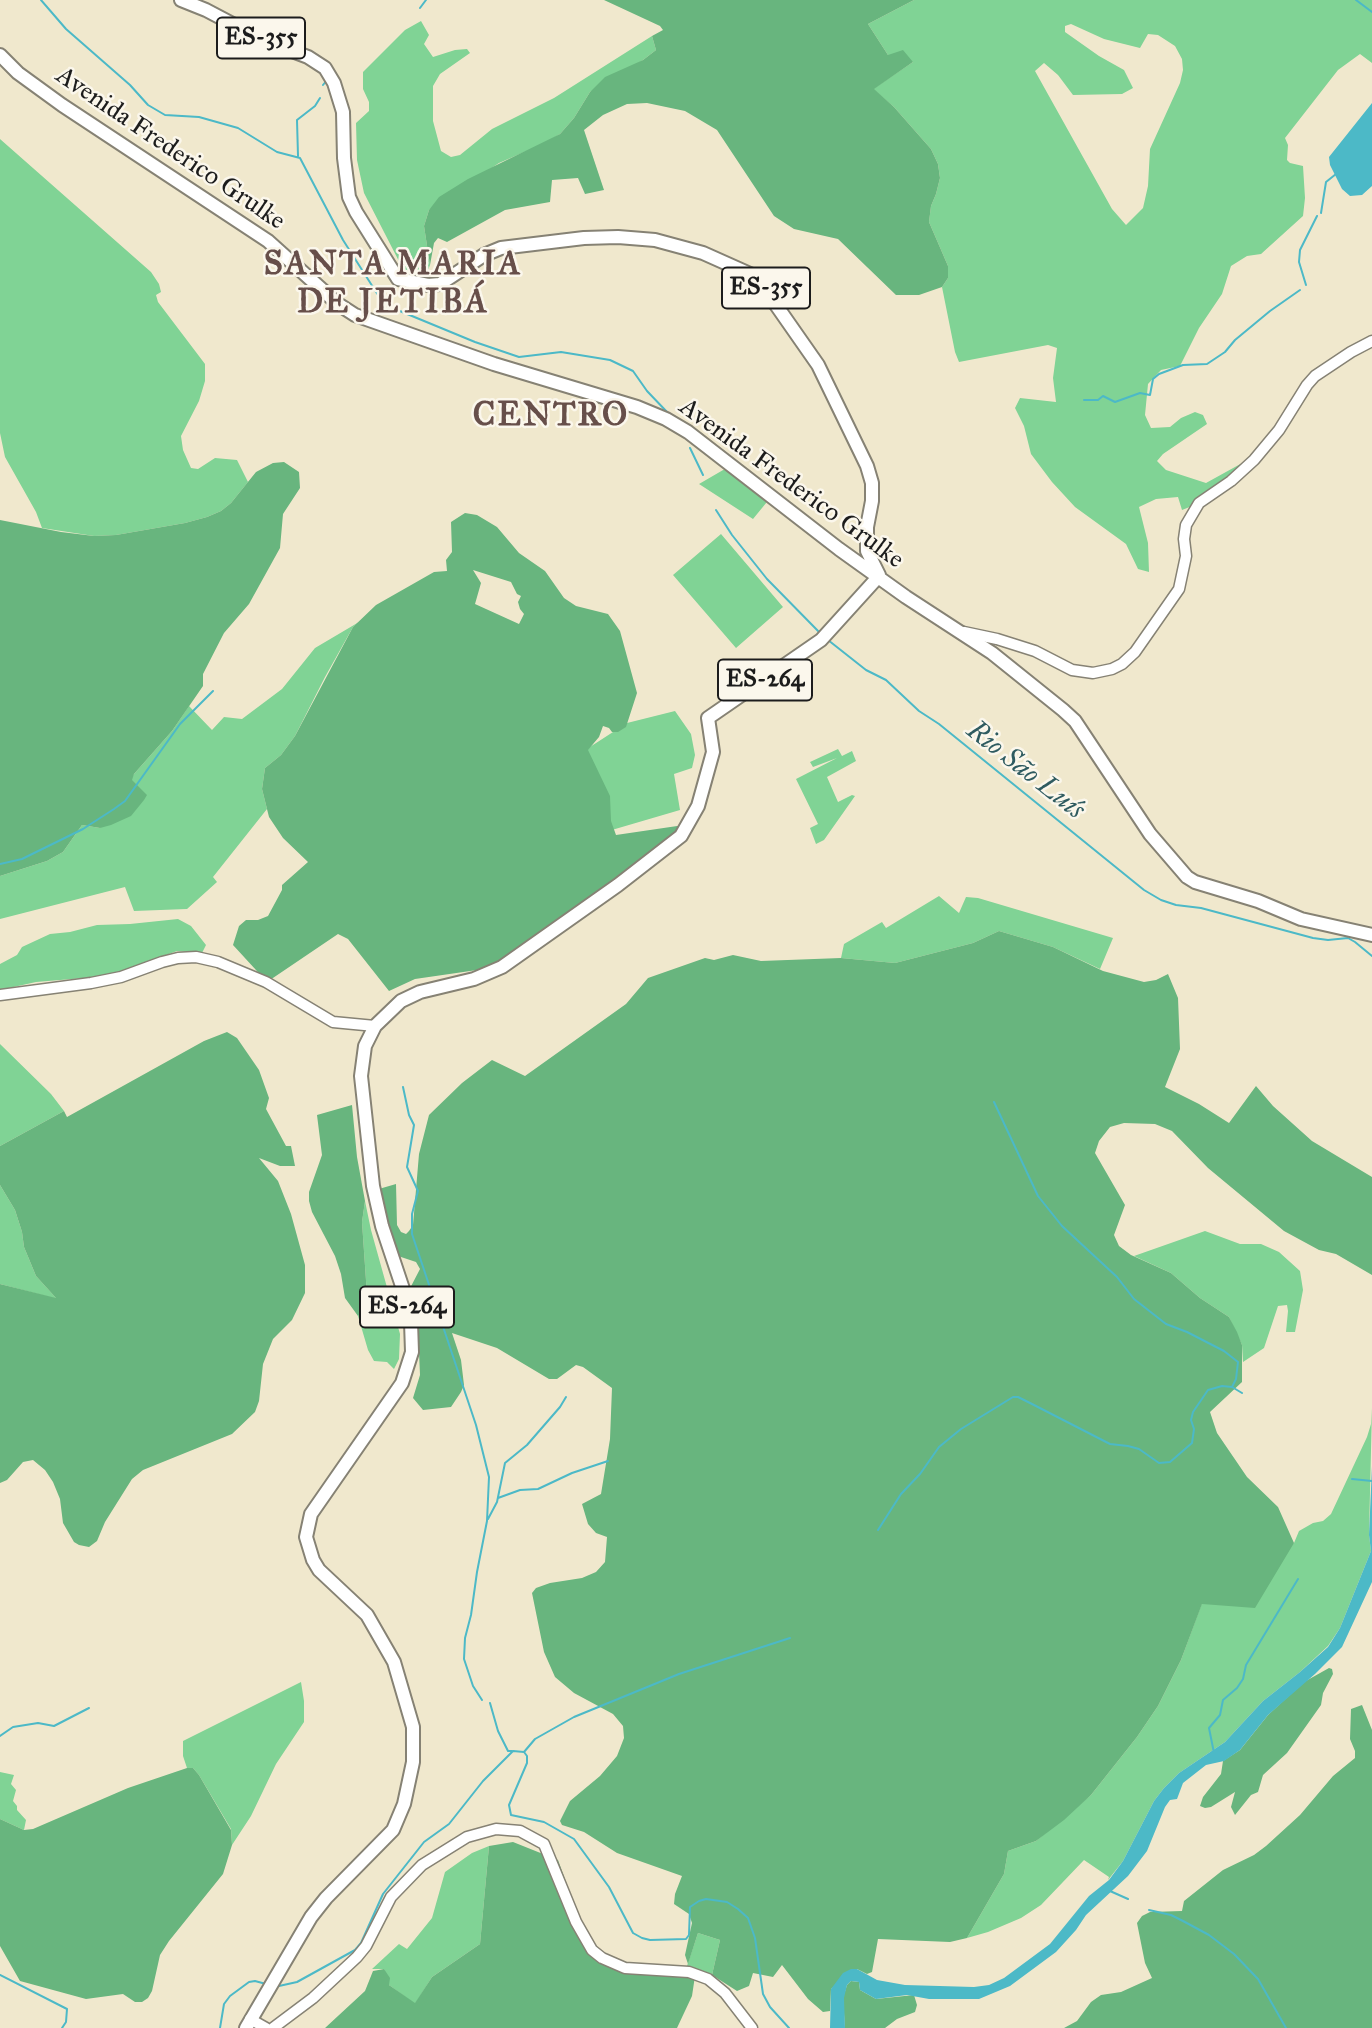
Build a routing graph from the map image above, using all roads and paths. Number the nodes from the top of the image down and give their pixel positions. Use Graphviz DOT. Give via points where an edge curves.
graph roads {
  1 [pos="181,0"];
  2 [pos="0,55"];
  3 [pos="1372,341"];
  4 [pos="866,542"];
  5 [pos="848,554"];
  6 [pos="879,576"];
  7 [pos="960,631"];
  8 [pos="1372,935"];
  9 [pos="0,995"];
  10 [pos="375,1026"];
  11 [pos="248,2023"];
  12 [pos="266,2028"];
  13 [pos="273,2028"];
  14 [pos="752,2028"];
  1 -- 4 [label="main road, ES-355" via="325,68 343,112 349,197 398,279 440,284 501,248 584,237 655,240 703,253 750,274 818,365 867,466 872,501"];
  2 -- 5 [label="main road, Avenida Frederico Grulke" via="62,105 268,241 338,304 457,352 666,419"];
  3 -- 7 [label="street" via="1315,376 1254,460 1199,503 1186,525 1179,589 1122,664 1093,673 1072,670 1022,647"];
  4 -- 5 [label="main road"];
  4 -- 6 [label="main road, ES-355"];
  5 -- 6 [label="main road, Avenida Frederico Grulke"];
  6 -- 7 [label="main road, Avenida Frederico Grulke"];
  6 -- 10 [label="main road, ES-264" via="826,636 708,718 713,752 698,806 681,836 502,967 420,992 401,1001"];
  7 -- 8 [label="main road, Avenida Frederico Grulke" via="1070,716 1181,873 1301,919"];
  9 -- 10 [label="street" via="101,981 196,957 266,982 333,1022"];
  10 -- 11 [label="main road, ES-264" via="365,1046 361,1076 373,1186 404,1292 412,1352 402,1383 311,1514 306,1537 319,1570 367,1615 390,1654 413,1727 413,1762 393,1830 311,1917"];
  11 -- 12 [label="street"];
  13 -- 14 [label="street" via="357,1957 391,1897 422,1865 467,1837 496,1829 520,1831 544,1844 576,1922 602,1958 625,1968 689,1972 708,1979"];
}
